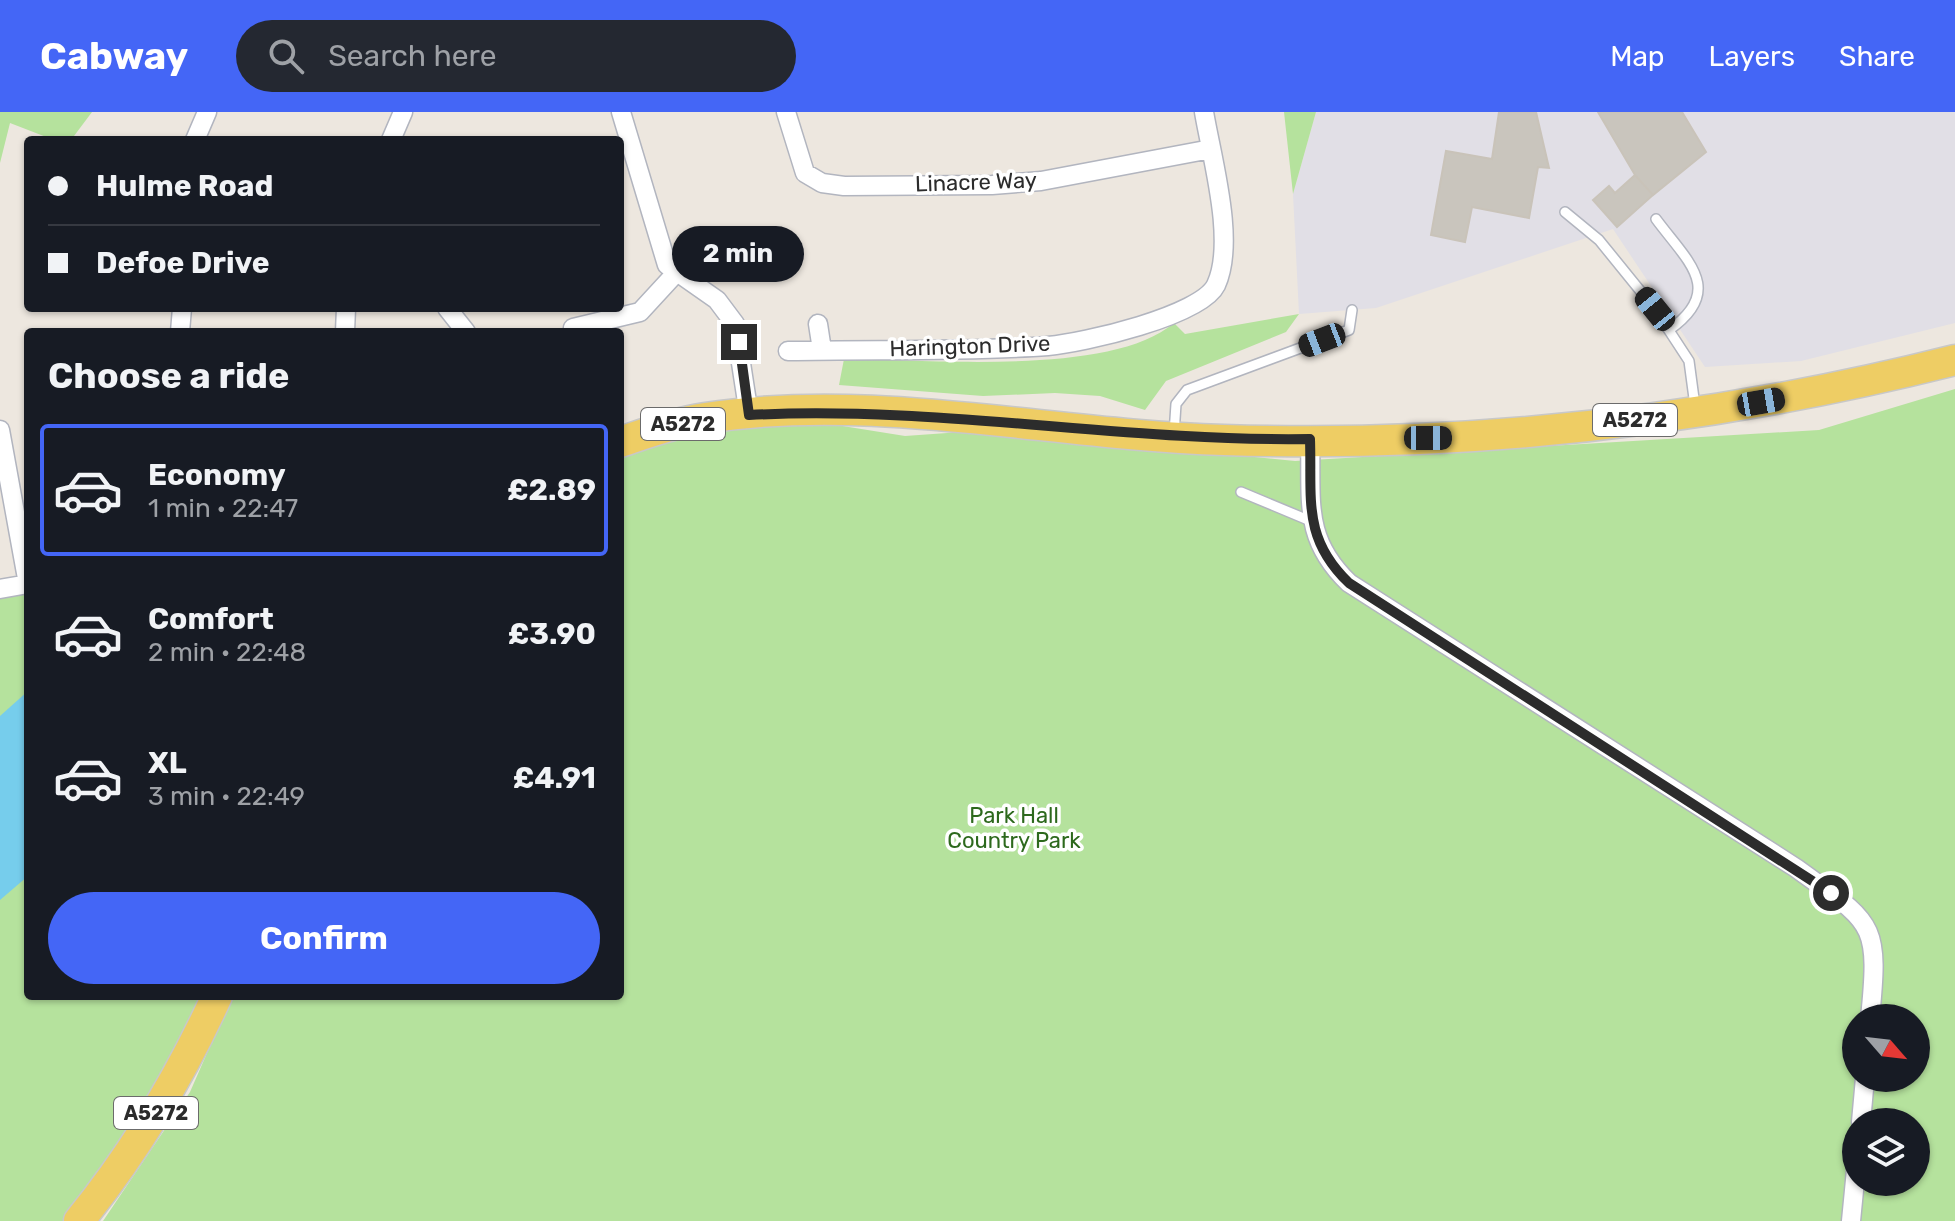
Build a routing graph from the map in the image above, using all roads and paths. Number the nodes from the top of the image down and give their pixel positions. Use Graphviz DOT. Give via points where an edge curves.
graph roads {
  1 [pos="207,112"];
  2 [pos="403,112"];
  3 [pos="621,112"];
  4 [pos="786,112"];
  5 [pos="1204,112"];
  6 [pos="197,136"];
  7 [pos="393,136"];
  8 [pos="1211,149"];
  9 [pos="1565,212"];
  10 [pos="1656,219"];
  11 [pos="675,274"];
  12 [pos="1352,310"];
  13 [pos="450,312"];
  14 [pos="818,324"];
  15 [pos="463,328"];
  16 [pos="573,328"];
  17 [pos="1669,330"];
  18 [pos="822,350"];
  19 [pos="788,351"];
  20 [pos="1955,360"];
  21 [pos="1696,413"];
  22 [pos="749,415"];
  23 [pos="0,430"];
  24 [pos="1175,438"];
  25 [pos="1310,439"];
  26 [pos="624,441"];
  27 [pos="1241,492"];
  28 [pos="1313,522"];
  29 [pos="24,562"];
  30 [pos="24,585"];
  31 [pos="0,589"];
  32 [pos="215,1000"];
  33 [pos="1872,1004"];
  34 [pos="1853,1196"];
  35 [pos="79,1221"];
  36 [pos="1851,1221"];
  1 -- 6 [label="street"];
  2 -- 7 [label="street"];
  3 -- 11 [label="street" via="661,251"];
  4 -- 8 [label="street, Linacre Way" via="805,173 822,183 844,186 1041,181"];
  5 -- 8 [label="street, Harington Drive"];
  8 -- 18 [label="street, Harington Drive" via="1226,253 1214,288 1177,314 1051,346"];
  9 -- 17 [label="lane" via="1599,240"];
  10 -- 17 [label="lane" via="1697,275 1701,290 1689,314"];
  11 -- 16 [label="street" via="640,312"];
  11 -- 22 [label="street" via="717,300 735,324"];
  12 -- 24 [label="lane" via="1349,330 1187,390 1173,416"];
  13 -- 15 [label="street"];
  14 -- 18 [label="street"];
  17 -- 21 [label="lane" via="1689,361"];
  18 -- 19 [label="street, Harington Drive"];
  20 -- 21 [label="main road, A5272" via="1810,394"];
  21 -- 25 [label="main road, A5272" via="1456,437"];
  22 -- 24 [label="main road, A5272" via="942,415"];
  22 -- 26 [label="main road, A5272" via="703,418"];
  23 -- 29 [label="street"];
  24 -- 25 [label="main road, A5272"];
  25 -- 28 [label="street"];
  27 -- 28 [label="lane"];
  28 -- 33 [label="street" via="1324,558 1349,583 1848,906 1873,937"];
  30 -- 31 [label="street"];
  32 -- 35 [label="main road, A5272" via="164,1100"];
  34 -- 36 [label="street"];
}
